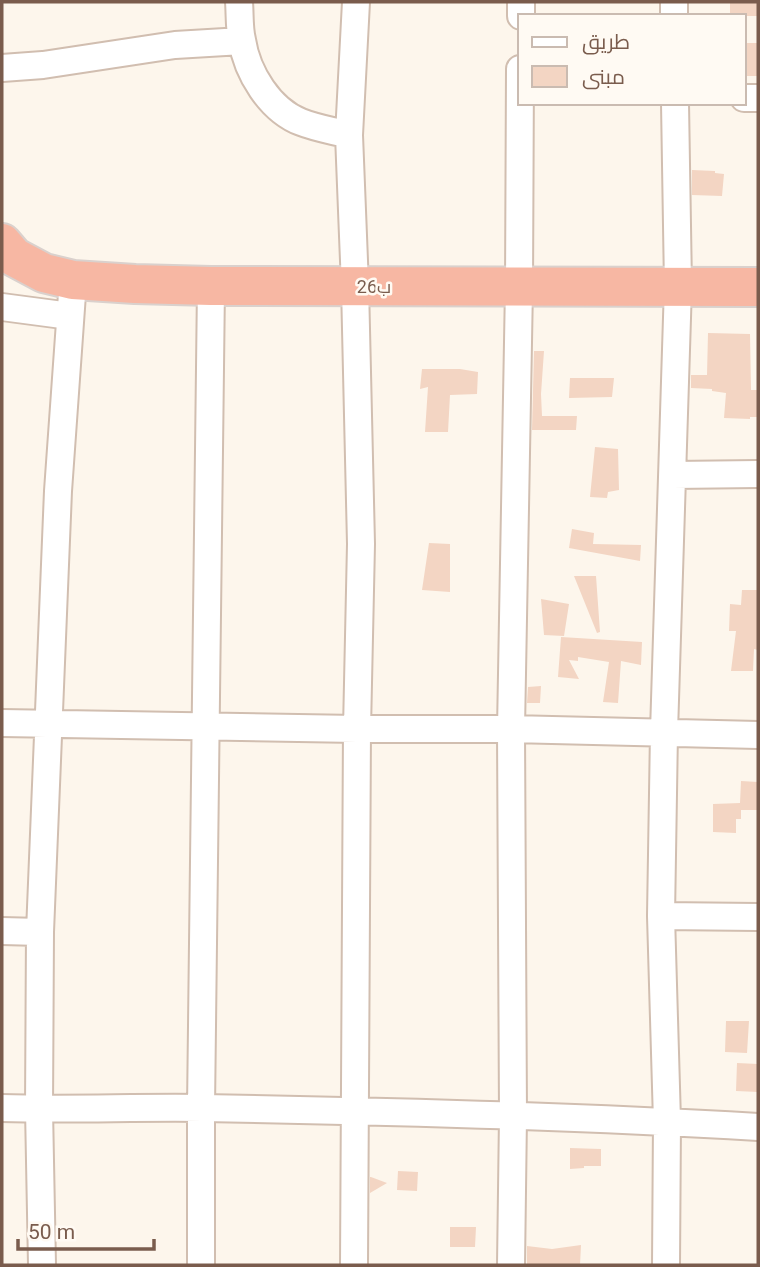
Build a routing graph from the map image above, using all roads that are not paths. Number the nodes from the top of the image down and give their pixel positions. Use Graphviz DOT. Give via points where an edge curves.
graph roads {
  1 [pos="239,2"];
  2 [pos="356,2"];
  3 [pos="242,41"];
  4 [pos="2,68"];
  5 [pos="520,105"];
  6 [pos="675,105"];
  7 [pos="349,135"];
  8 [pos="2,243"];
  9 [pos="211,286"];
  10 [pos="355,286"];
  11 [pos="678,286"];
  12 [pos="519,287"];
  13 [pos="758,287"];
  14 [pos="72,298"];
  15 [pos="2,307"];
  16 [pos="758,474"];
  17 [pos="673,475"];
  18 [pos="2,723"];
  19 [pos="49,723"];
  20 [pos="207,727"];
  21 [pos="357,729"];
  22 [pos="511,729"];
  23 [pos="664,732"];
  24 [pos="758,735"];
  25 [pos="661,916"];
  26 [pos="758,917"];
  27 [pos="2,931"];
  28 [pos="40,932"];
  29 [pos="2,1108"];
  30 [pos="201,1108"];
  31 [pos="40,1109"];
  32 [pos="355,1111"];
  33 [pos="513,1116"];
  34 [pos="667,1121"];
  35 [pos="758,1127"];
  36 [pos="42,1265"];
  37 [pos="201,1265"];
  38 [pos="354,1265"];
  39 [pos="511,1265"];
  40 [pos="666,1265"];
  1 -- 3 [label="street"];
  2 -- 7 [label="street"];
  3 -- 4 [label="street"];
  3 -- 7 [label="street" via="265,94 282,112"];
  5 -- 12 [label="street"];
  6 -- 11 [label="street"];
  7 -- 10 [label="street"];
  8 -- 14 [label="highway, 26ب" via="14,257 44,273"];
  9 -- 10 [label="highway, 26ب"];
  9 -- 14 [label="highway, 26ب" via="135,284"];
  9 -- 20 [label="street"];
  10 -- 12 [label="highway, 26ب"];
  10 -- 21 [label="street" via="361,544"];
  11 -- 12 [label="highway, 26ب"];
  11 -- 13 [label="highway, 26ب"];
  11 -- 17 [label="street"];
  12 -- 22 [label="street"];
  14 -- 15 [label="street"];
  14 -- 19 [label="street" via="58,491"];
  16 -- 17 [label="street"];
  17 -- 23 [label="street"];
  18 -- 19 [label="street"];
  19 -- 20 [label="street"];
  19 -- 28 [label="street"];
  20 -- 21 [label="street"];
  20 -- 30 [label="street"];
  21 -- 22 [label="street"];
  21 -- 32 [label="street"];
  22 -- 23 [label="street"];
  22 -- 33 [label="street"];
  23 -- 24 [label="street"];
  23 -- 25 [label="street"];
  25 -- 26 [label="street"];
  25 -- 34 [label="street"];
  27 -- 28 [label="street"];
  28 -- 31 [label="street"];
  29 -- 31 [label="street"];
  30 -- 31 [label="street"];
  30 -- 32 [label="street"];
  30 -- 37 [label="street"];
  31 -- 36 [label="street"];
  32 -- 33 [label="street"];
  32 -- 38 [label="street"];
  33 -- 34 [label="street"];
  33 -- 39 [label="street"];
  34 -- 35 [label="street"];
  34 -- 40 [label="street"];
}
